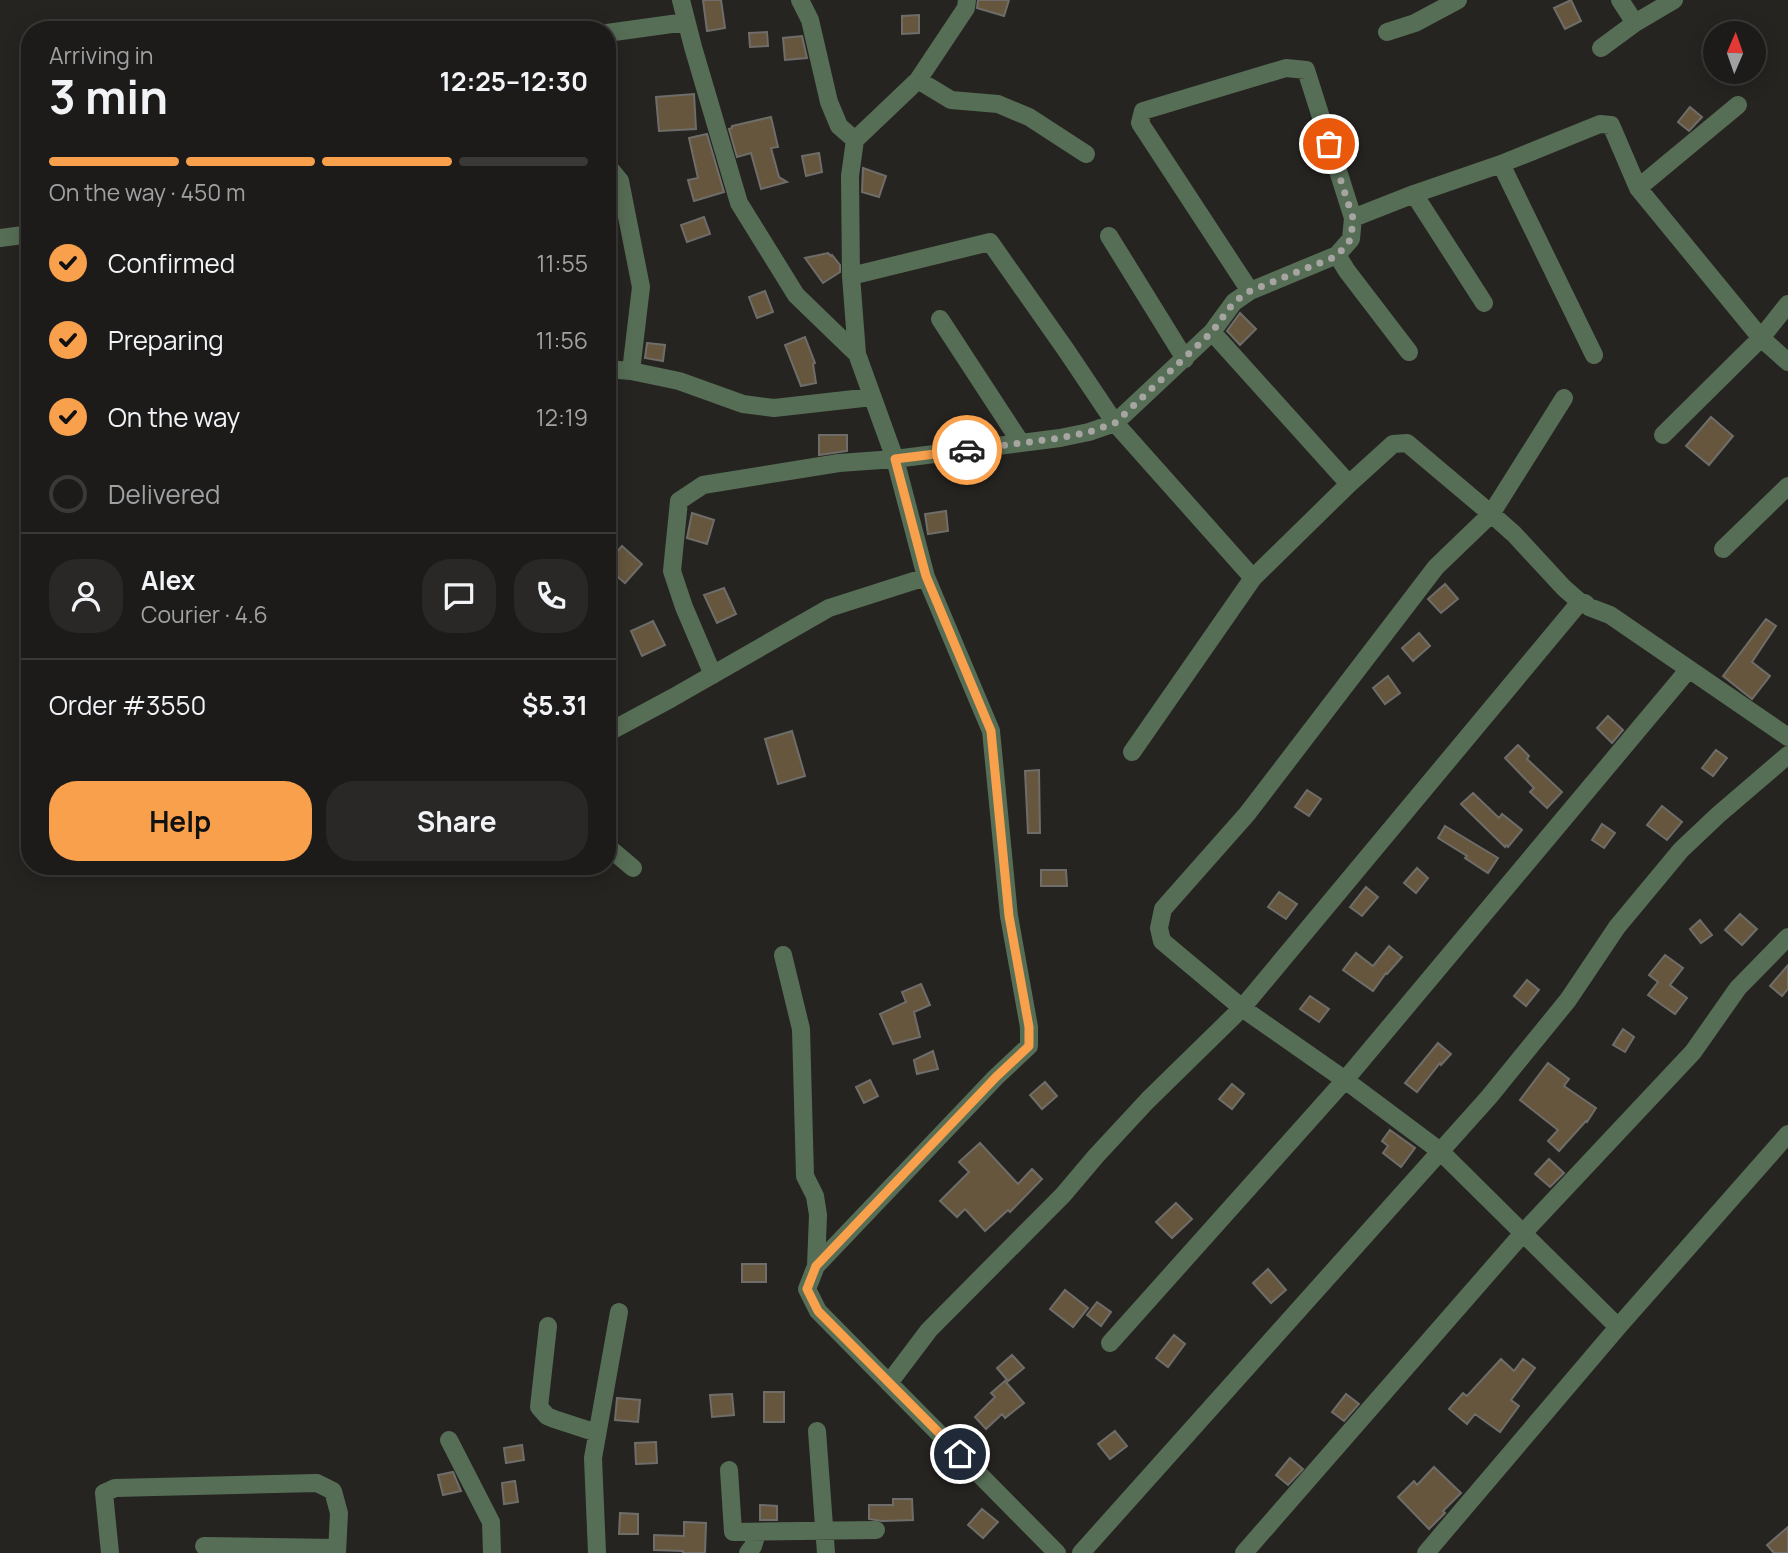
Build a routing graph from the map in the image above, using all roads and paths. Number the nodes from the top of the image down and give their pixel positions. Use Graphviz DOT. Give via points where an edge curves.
graph roads {
  1 [pos="681,0"];
  2 [pos="800,0"];
  3 [pos="967,0"];
  4 [pos="1458,0"];
  5 [pos="1620,0"];
  6 [pos="1674,0"];
  7 [pos="686,22"];
  8 [pos="1635,23"];
  9 [pos="616,32"];
  10 [pos="1387,32"];
  11 [pos="1601,48"];
  12 [pos="918,80"];
  13 [pos="1738,105"];
  14 [pos="855,140"];
  15 [pos="1086,154"];
  16 [pos="1501,164"];
  17 [pos="616,176"];
  18 [pos="1638,188"];
  19 [pos="1413,194"];
  20 [pos="1353,218"];
  21 [pos="21,235"];
  22 [pos="1109,236"];
  23 [pos="0,238"];
  24 [pos="1337,256"];
  25 [pos="851,276"];
  26 [pos="1250,291"];
  27 [pos="1484,303"];
  28 [pos="1788,304"];
  29 [pos="940,319"];
  30 [pos="1212,332"];
  31 [pos="1761,338"];
  32 [pos="1409,352"];
  33 [pos="857,355"];
  34 [pos="1594,355"];
  35 [pos="1185,359"];
  36 [pos="1788,362"];
  37 [pos="616,370"];
  38 [pos="631,371"];
  39 [pos="872,397"];
  40 [pos="1564,398"];
  41 [pos="1115,423"];
  42 [pos="1663,435"];
  43 [pos="1021,443"];
  44 [pos="895,459"];
  45 [pos="1349,484"];
  46 [pos="1788,486"];
  47 [pos="1491,514"];
  48 [pos="1723,549"];
  49 [pos="926,576"];
  50 [pos="1253,578"];
  51 [pos="1580,602"];
  52 [pos="1689,670"];
  53 [pos="713,675"];
  54 [pos="616,728"];
  55 [pos="1788,737"];
  56 [pos="1132,752"];
  57 [pos="1788,755"];
  58 [pos="616,854"];
  59 [pos="633,868"];
  60 [pos="1788,937"];
  61 [pos="783,955"];
  62 [pos="1242,1008"];
  63 [pos="1345,1080"];
  64 [pos="1788,1134"];
  65 [pos="1440,1151"];
  66 [pos="1524,1232"];
  67 [pos="816,1266"];
  68 [pos="619,1312"];
  69 [pos="548,1325"];
  70 [pos="1618,1326"];
  71 [pos="1110,1343"];
  72 [pos="889,1383"];
  73 [pos="817,1432"];
  74 [pos="597,1433"];
  75 [pos="449,1440"];
  76 [pos="729,1470"];
  77 [pos="876,1530"];
  78 [pos="823,1531"];
  79 [pos="757,1533"];
  80 [pos="204,1546"];
  81 [pos="337,1551"];
  82 [pos="110,1553"];
  83 [pos="492,1553"];
  84 [pos="597,1553"];
  85 [pos="748,1553"];
  86 [pos="826,1553"];
  87 [pos="1057,1553"];
  88 [pos="1081,1553"];
  89 [pos="1244,1553"];
  90 [pos="1426,1553"];
  1 -- 7 [label="street"];
  2 -- 14 [label="street" via="810,20 829,102 839,126"];
  3 -- 12 [label="street" via="967,8"];
  4 -- 10 [label="street"];
  5 -- 8 [label="street"];
  6 -- 8 [label="street"];
  7 -- 9 [label="street"];
  7 -- 33 [label="street" via="739,203 796,295"];
  8 -- 11 [label="street"];
  12 -- 14 [label="street"];
  12 -- 15 [label="street" via="951,100 998,104 1029,117"];
  13 -- 18 [label="street"];
  14 -- 25 [label="street" via="850,176"];
  16 -- 18 [label="street" via="1600,124 1611,125"];
  16 -- 19 [label="street"];
  16 -- 34 [label="street"];
  17 -- 38 [label="street" via="641,287"];
  18 -- 31 [label="street"];
  19 -- 20 [label="street"];
  19 -- 27 [label="street"];
  20 -- 24 [label="street" via="1351,239"];
  20 -- 26 [label="street" via="1306,70 1286,68 1143,111 1140,123"];
  21 -- 23 [label="street"];
  22 -- 35 [label="street"];
  24 -- 26 [label="street"];
  24 -- 32 [label="street"];
  25 -- 33 [label="street"];
  25 -- 41 [label="street" via="990,242"];
  26 -- 30 [label="street" via="1234,302"];
  28 -- 31 [label="street"];
  29 -- 43 [label="street"];
  30 -- 35 [label="street"];
  30 -- 45 [label="street"];
  31 -- 36 [label="street"];
  31 -- 42 [label="street"];
  33 -- 39 [label="street"];
  35 -- 41 [label="street"];
  37 -- 38 [label="street"];
  38 -- 39 [label="street" via="679,381 743,404 774,408"];
  39 -- 44 [label="street"];
  40 -- 47 [label="street"];
  41 -- 43 [label="street"];
  41 -- 50 [label="street"];
  43 -- 44 [label="street"];
  44 -- 49 [label="street"];
  44 -- 53 [label="street" via="839,463 703,485 679,501 672,571"];
  45 -- 47 [label="street" via="1393,444 1407,443"];
  45 -- 50 [label="street"];
  46 -- 48 [label="street"];
  47 -- 51 [label="street"];
  47 -- 62 [label="street" via="1436,568 1247,814 1163,909 1162,941"];
  49 -- 53 [label="street" via="829,608"];
  49 -- 67 [label="street" via="991,731 1009,916 1029,1046"];
  50 -- 56 [label="street"];
  51 -- 52 [label="street" via="1610,615"];
  51 -- 62 [label="street"];
  52 -- 55 [label="street"];
  52 -- 63 [label="street"];
  53 -- 54 [label="street"];
  57 -- 65 [label="street" via="1681,850 1617,927 1568,1000"];
  58 -- 59 [label="street"];
  60 -- 66 [label="street" via="1738,988 1693,1052"];
  61 -- 67 [label="street" via="802,1029 805,1176 818,1215"];
  62 -- 63 [label="street"];
  62 -- 72 [label="street" via="929,1330"];
  63 -- 65 [label="street"];
  63 -- 71 [label="street"];
  64 -- 70 [label="street"];
  65 -- 66 [label="street"];
  65 -- 88 [label="street"];
  66 -- 70 [label="street"];
  66 -- 89 [label="street"];
  67 -- 72 [label="street" via="807,1289 818,1311"];
  68 -- 74 [label="street"];
  69 -- 74 [label="street" via="539,1407 547,1416"];
  70 -- 90 [label="street"];
  72 -- 87 [label="street"];
  73 -- 78 [label="street"];
  74 -- 84 [label="street" via="593,1458"];
  75 -- 83 [label="street" via="491,1522"];
  76 -- 79 [label="street" via="733,1532"];
  77 -- 78 [label="street"];
  78 -- 79 [label="street"];
  78 -- 86 [label="street"];
  79 -- 85 [label="street"];
  80 -- 81 [label="street"];
  81 -- 82 [label="street" via="339,1513 332,1491 317,1483 115,1488 104,1493"];
}
